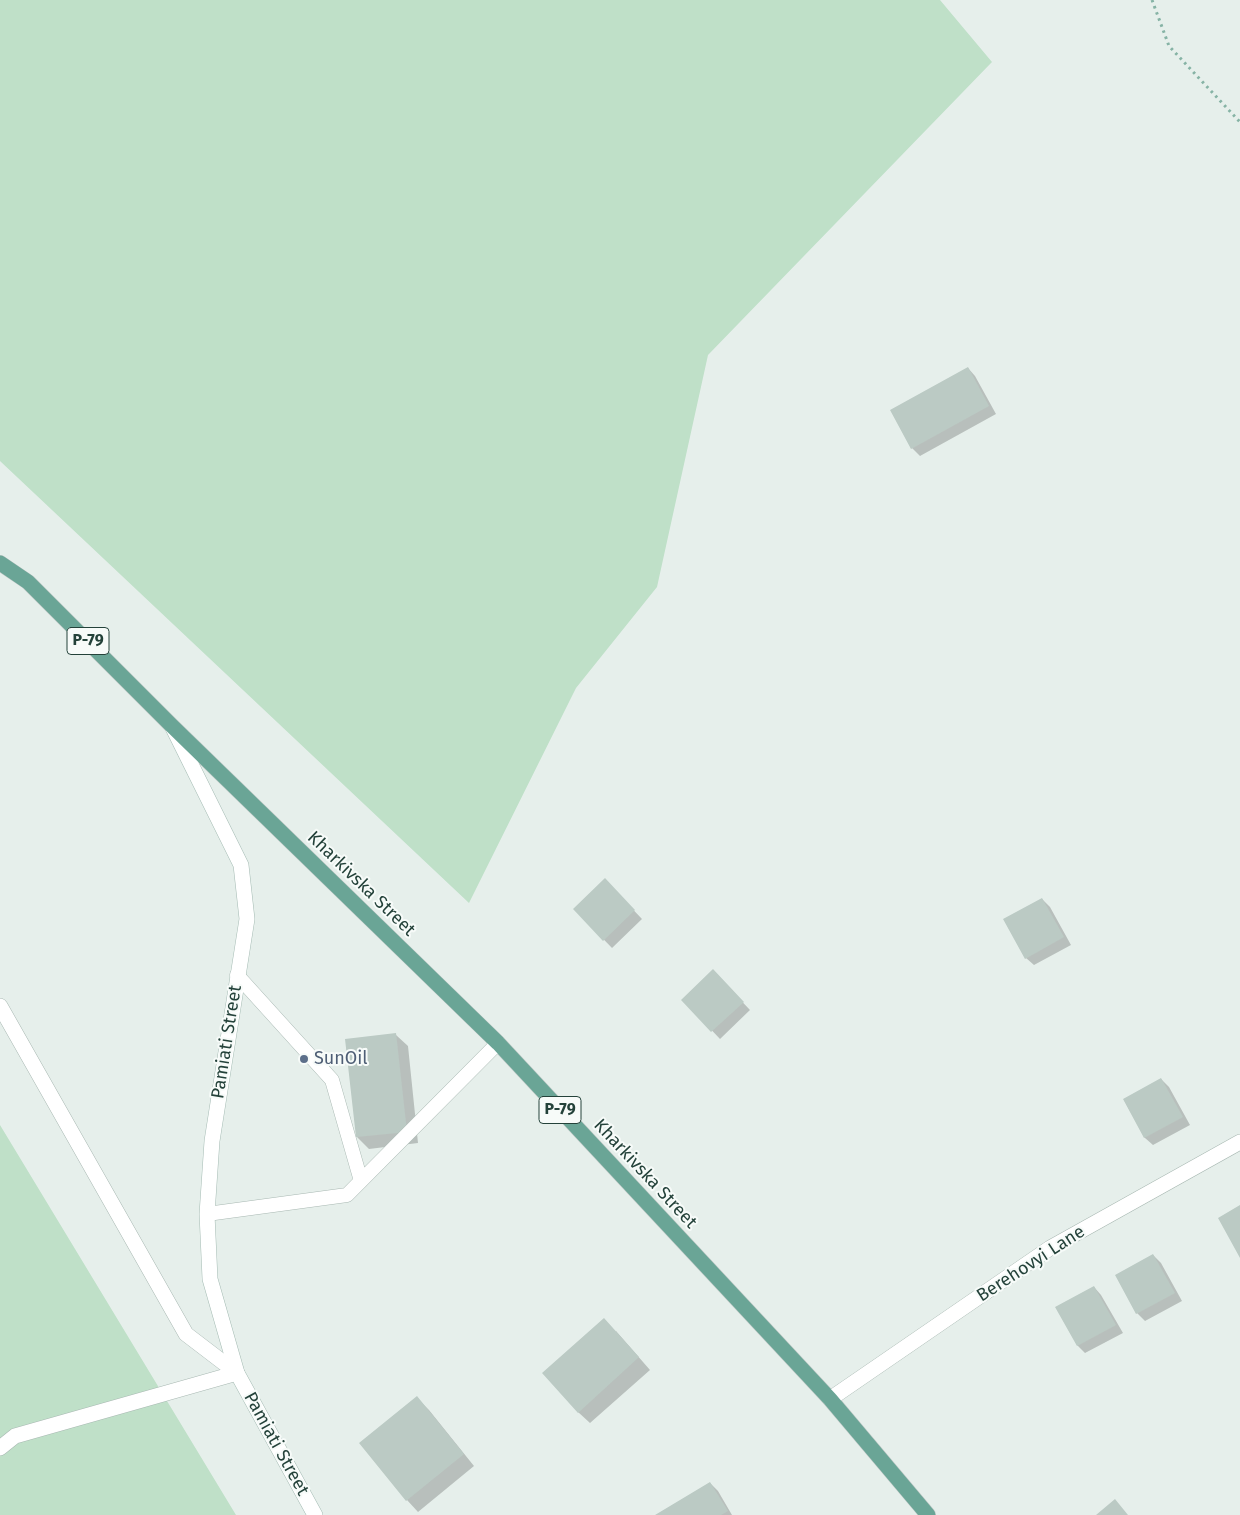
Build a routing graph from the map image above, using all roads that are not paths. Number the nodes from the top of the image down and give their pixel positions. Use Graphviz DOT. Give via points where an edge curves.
graph roads {
  1 [pos="0,563"];
  2 [pos="171,725"];
  3 [pos="237,975"];
  4 [pos="0,1006"];
  5 [pos="498,1043"];
  6 [pos="1240,1142"];
  7 [pos="361,1181"];
  8 [pos="207,1214"];
  9 [pos="237,1373"];
  10 [pos="830,1399"];
  11 [pos="0,1448"];
  12 [pos="315,1515"];
  13 [pos="928,1515"];
  1 -- 2 [label="main road, Р-79" via="28,582"];
  2 -- 3 [label="street, Pamiati Street" via="241,865 247,919"];
  2 -- 5 [label="main road, Kharkivska Street / Р-79"];
  3 -- 7 [label="lane" via="332,1080"];
  3 -- 8 [label="street, Pamiati Street" via="212,1141"];
  4 -- 9 [label="street, Pamiati Street" via="186,1334"];
  5 -- 7 [label="lane"];
  5 -- 10 [label="main road, Kharkivska Street / Р-79"];
  6 -- 10 [label="street, Berehovyi Lane" via="1050,1248"];
  7 -- 8 [label="lane" via="347,1195"];
  8 -- 9 [label="street, Pamiati Street" via="210,1279"];
  9 -- 11 [label="street" via="15,1436"];
  9 -- 12 [label="street, Pamiati Street"];
  10 -- 13 [label="main road, Kharkivska Street / Р-79"];
}
